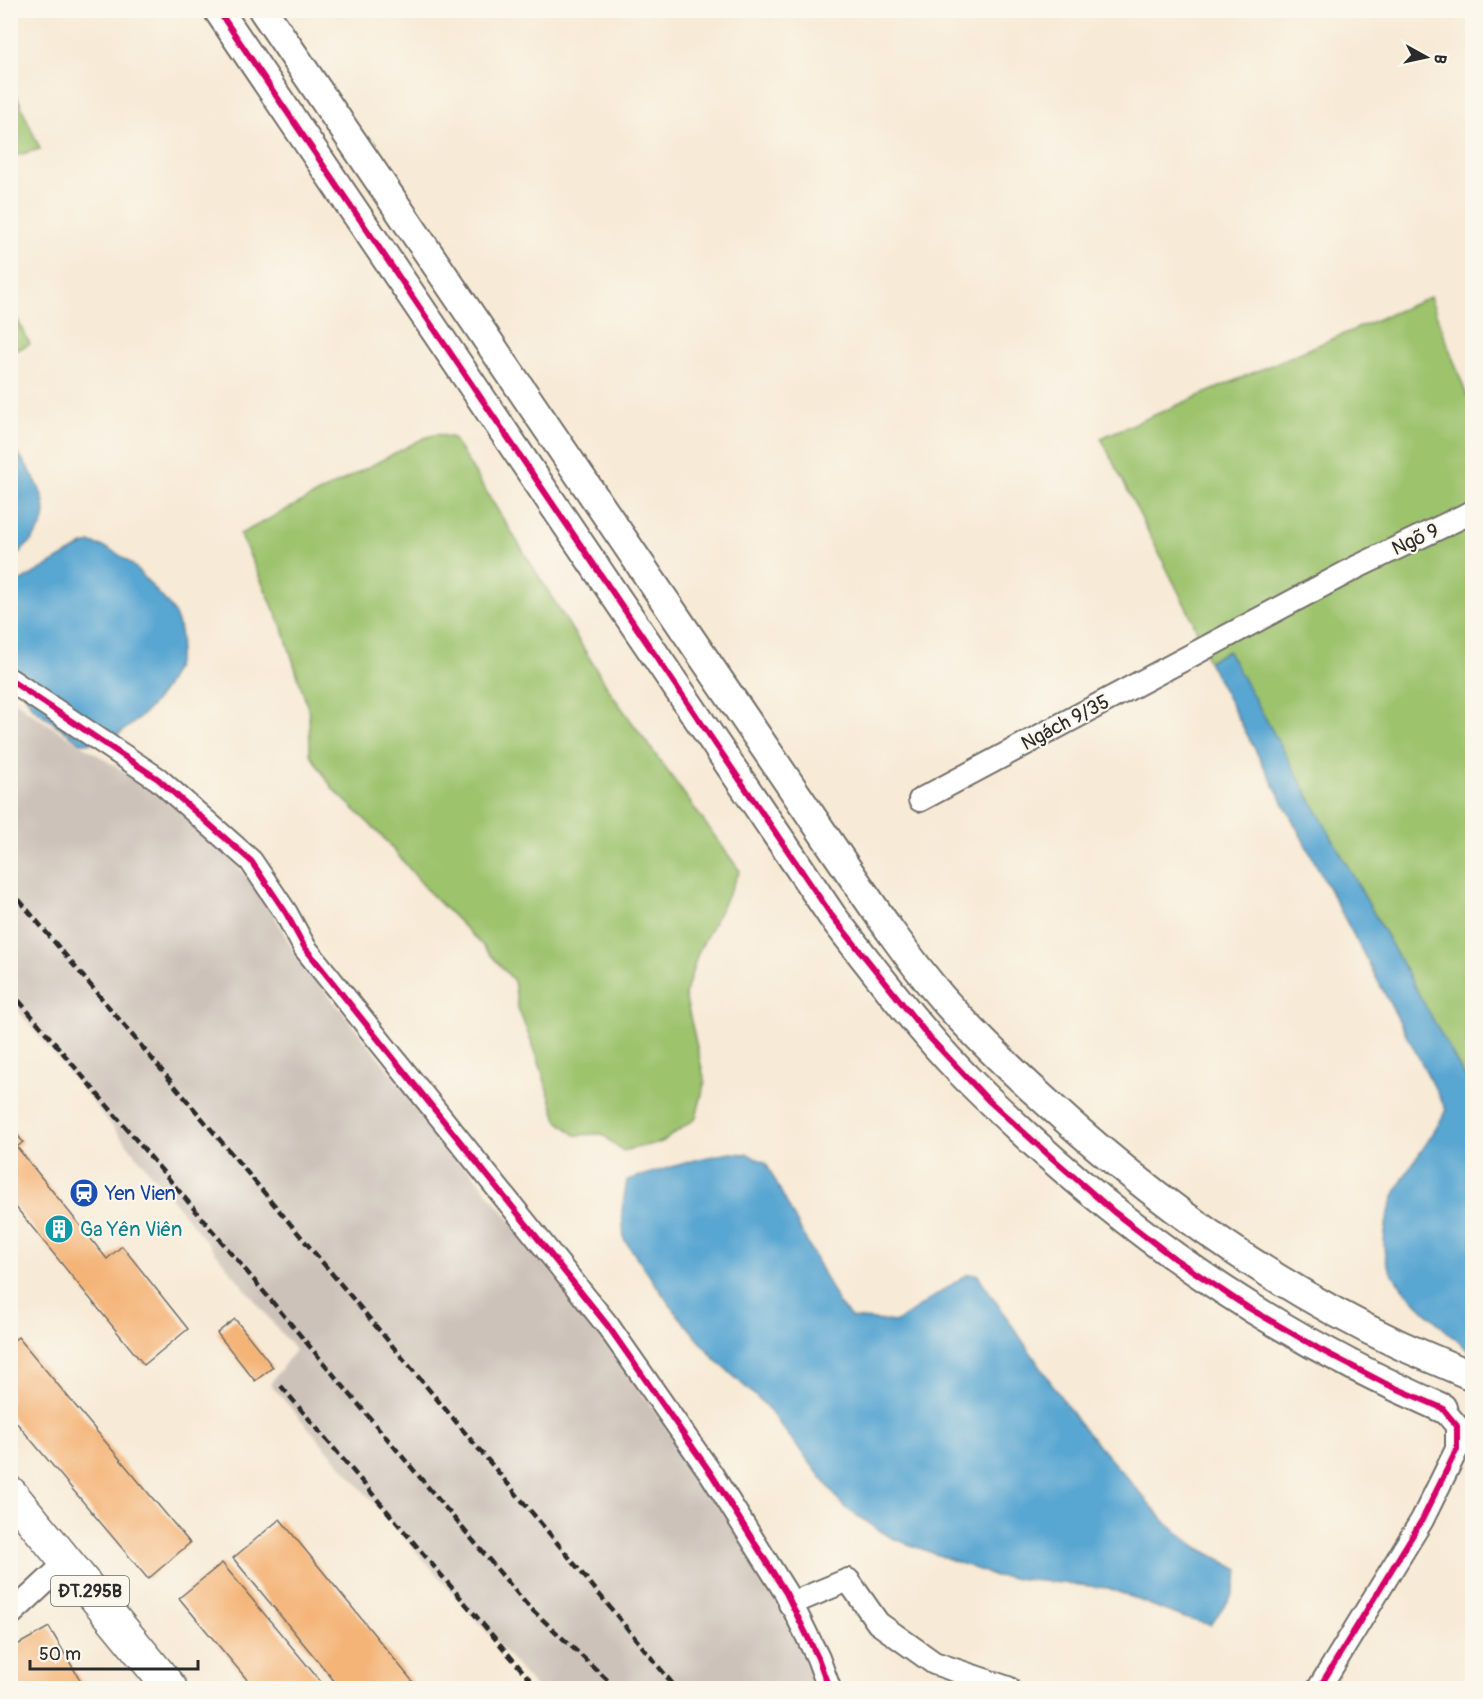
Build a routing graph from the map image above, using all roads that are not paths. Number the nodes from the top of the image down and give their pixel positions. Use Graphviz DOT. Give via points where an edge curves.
graph roads {
  1 [pos="263,10"];
  2 [pos="223,12"];
  3 [pos="1473,512"];
  4 [pos="1211,645"];
  5 [pos="10,680"];
  6 [pos="920,800"];
  7 [pos="1194,1223"];
  8 [pos="1170,1255"];
  9 [pos="1473,1376"];
  10 [pos="1442,1408"];
  11 [pos="10,1493"];
  12 [pos="67,1562"];
  13 [pos="790,1604"];
  14 [pos="10,1615"];
  15 [pos="170,1689"];
  16 [pos="829,1689"];
  17 [pos="1008,1689"];
  18 [pos="1319,1689"];
  1 -- 7 [label="street" via="900,945 1002,1061 1128,1173"];
  2 -- 8 [label="street" via="832,916 929,1037 988,1100 1114,1212"];
  3 -- 4 [label="street, Ngõ 9" via="1357,567"];
  4 -- 6 [label="street, Ngách 9/35"];
  5 -- 13 [label="street" via="158,779 251,861 304,948 608,1326 711,1475"];
  7 -- 8 [label="street"];
  7 -- 9 [label="street" via="1334,1311"];
  8 -- 10 [label="street" via="1247,1307 1321,1350"];
  10 -- 18 [label="street" via="1457,1426 1457,1449 1422,1520"];
  11 -- 12 [label="main road, ĐT.295B"];
  12 -- 14 [label="street"];
  12 -- 15 [label="main road, ĐT.295B"];
  13 -- 16 [label="street"];
  13 -- 17 [label="street" via="848,1580 878,1623 934,1664"];
}
